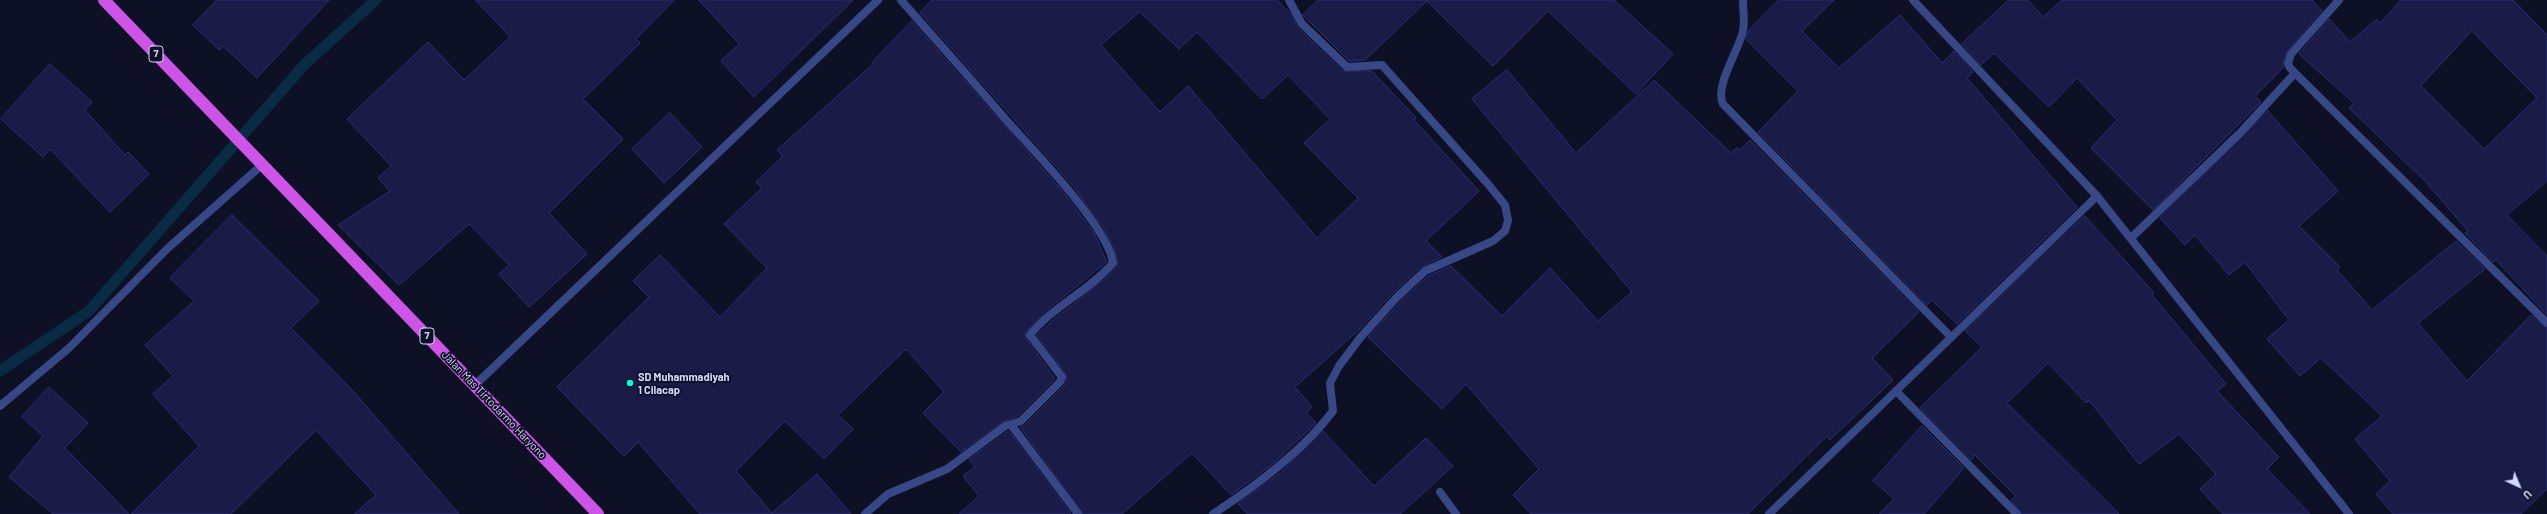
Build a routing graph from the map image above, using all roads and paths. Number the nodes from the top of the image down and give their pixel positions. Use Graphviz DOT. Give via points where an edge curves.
graph roads {
  1 [pos="104,0"];
  2 [pos="878,0"];
  3 [pos="901,0"];
  4 [pos="1289,0"];
  5 [pos="1743,0"];
  6 [pos="1913,0"];
  7 [pos="2339,0"];
  8 [pos="2295,73"];
  9 [pos="260,161"];
  10 [pos="2097,196"];
  11 [pos="2131,238"];
  12 [pos="2547,323"];
  13 [pos="1950,336"];
  14 [pos="475,385"];
  15 [pos="1897,392"];
  16 [pos="0,406"];
  17 [pos="1012,426"];
  18 [pos="1440,492"];
  19 [pos="598,514"];
  20 [pos="865,514"];
  21 [pos="1078,514"];
  22 [pos="1213,514"];
  23 [pos="1456,514"];
  24 [pos="1769,514"];
  25 [pos="2017,514"];
  26 [pos="2349,514"];
  1 -- 9 [label="highway, 7"];
  2 -- 14 [label="street"];
  3 -- 17 [label="street" via="1055,175 1093,222 1112,253 1113,263 1105,272 1060,306 1030,335 1062,377 1049,394 1021,421"];
  4 -- 22 [label="street" via="1302,24 1347,67 1382,64 1505,205 1508,220 1505,231 1493,241 1425,271 1396,298 1339,366 1330,383 1333,411 1326,420 1309,439 1258,482"];
  5 -- 13 [label="street" via="1743,32 1722,84 1723,104"];
  6 -- 10 [label="street"];
  7 -- 8 [label="street" via="2291,54 2288,63"];
  8 -- 11 [label="street" via="2241,132"];
  8 -- 12 [label="street"];
  9 -- 14 [label="highway, Jalan Mas Tirtodarmo Haryono / 7"];
  9 -- 16 [label="street" via="168,248 69,348"];
  10 -- 11 [label="street"];
  10 -- 13 [label="street"];
  11 -- 26 [label="street"];
  13 -- 15 [label="street"];
  14 -- 19 [label="highway, Jalan Mas Tirtodarmo Haryono / 7"];
  15 -- 24 [label="street"];
  15 -- 25 [label="street"];
  17 -- 20 [label="street" via="1005,426 947,469 888,494"];
  17 -- 21 [label="street"];
  18 -- 23 [label="street"];
}
